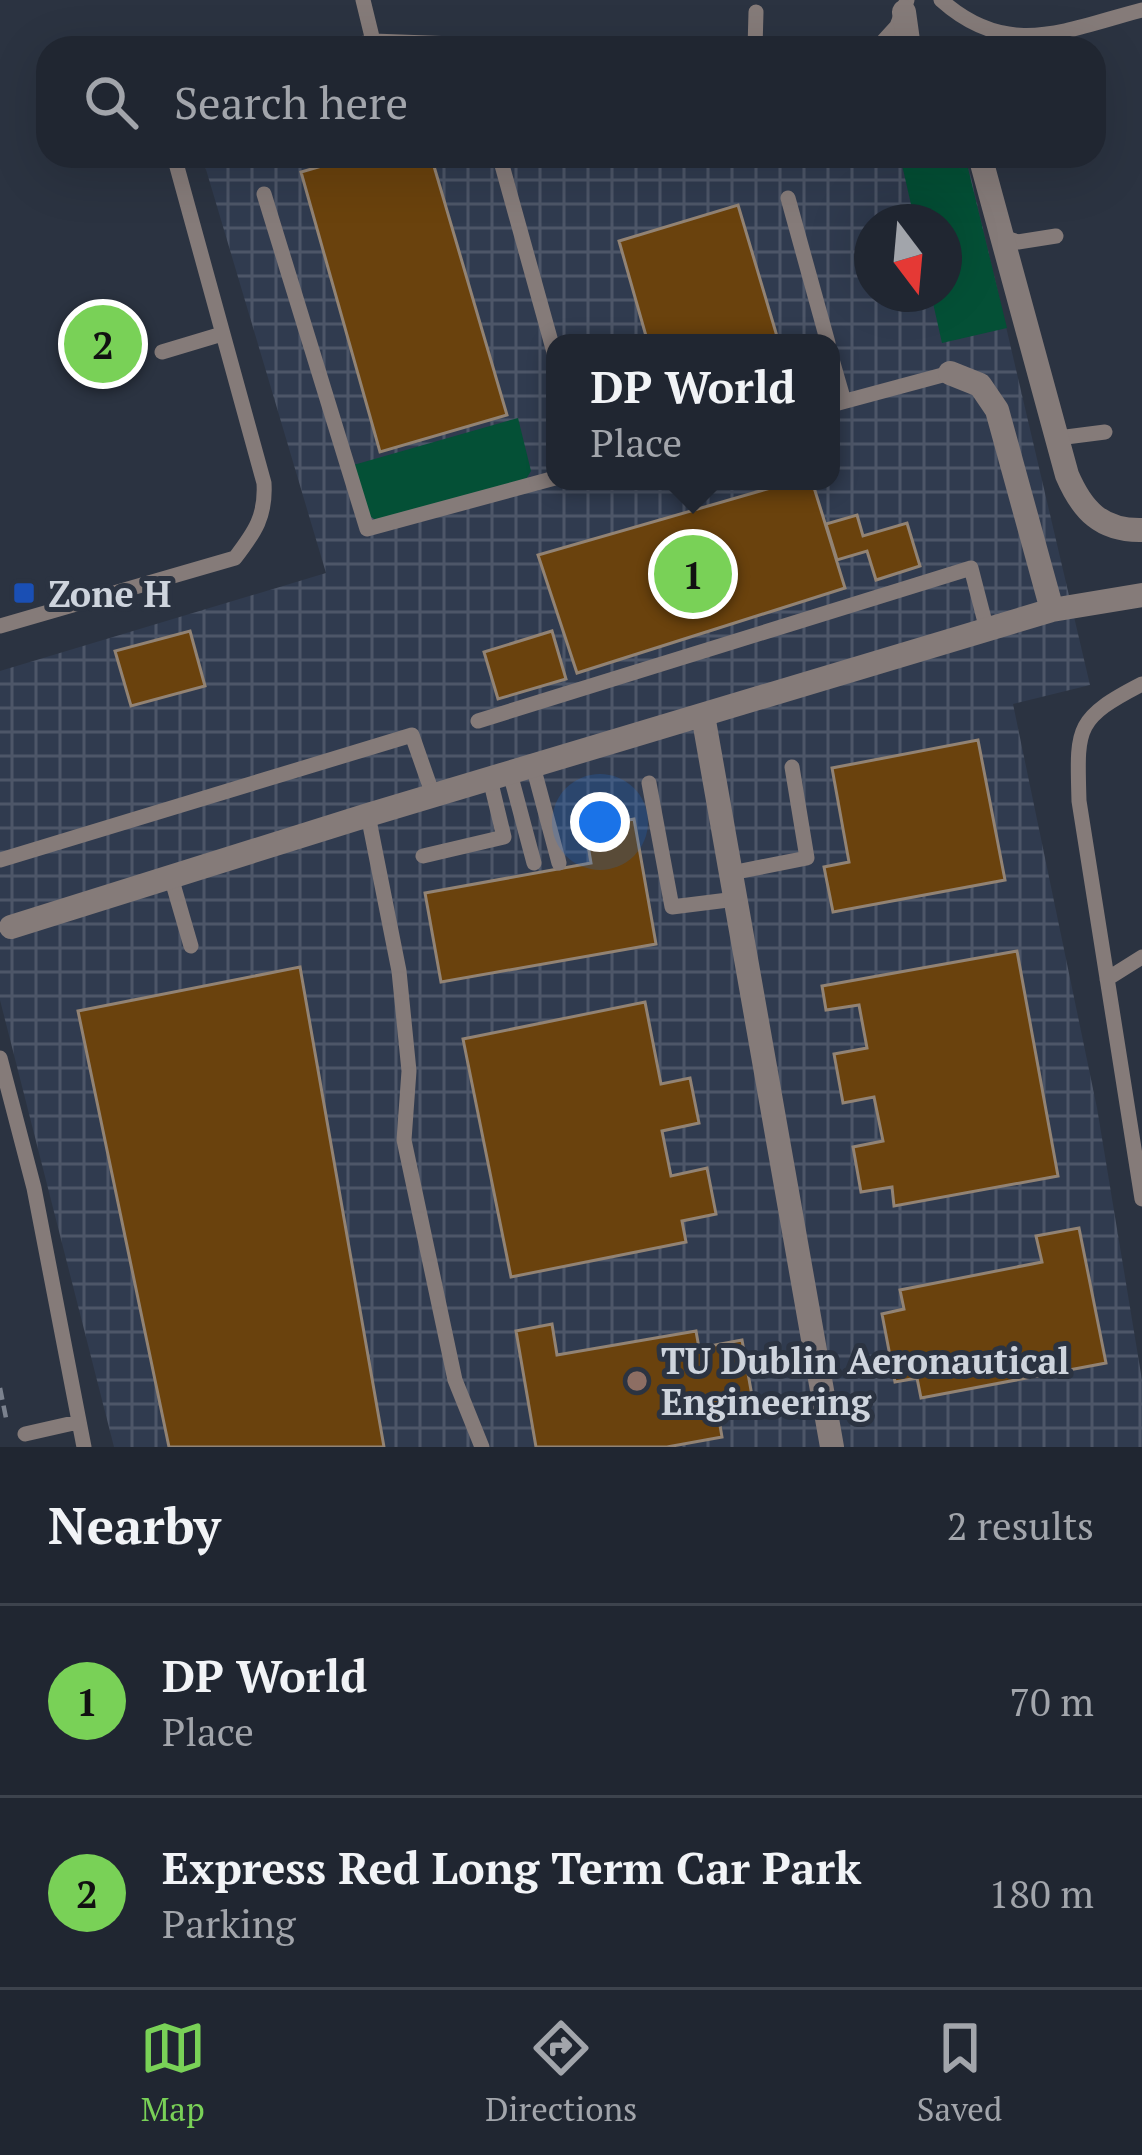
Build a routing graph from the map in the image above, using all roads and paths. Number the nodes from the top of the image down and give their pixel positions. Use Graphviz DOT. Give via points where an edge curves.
graph roads {
  1 [pos="363,0"];
  2 [pos="940,0"];
  3 [pos="906,6"];
  4 [pos="1142,10"];
  5 [pos="756,12"];
  6 [pos="373,36"];
  7 [pos="755,36"];
  8 [pos="891,36"];
  9 [pos="908,36"];
  10 [pos="1015,36"];
  11 [pos="1032,36"];
  12 [pos="177,168"];
  13 [pos="503,168"];
  14 [pos="983,168"];
  15 [pos="264,194"];
  16 [pos="788,198"];
  17 [pos="1056,236"];
  18 [pos="1003,237"];
  19 [pos="222,334"];
  20 [pos="549,334"];
  21 [pos="825,334"];
  22 [pos="162,352"];
  23 [pos="950,373"];
  24 [pos="840,402"];
  25 [pos="1106,432"];
  26 [pos="1056,434"];
  27 [pos="546,480"];
  28 [pos="1142,530"];
  29 [pos="1142,595"];
  30 [pos="1052,610"];
  31 [pos="0,626"];
  32 [pos="987,630"];
  33 [pos="1142,684"];
  34 [pos="703,715"];
  35 [pos="478,721"];
  36 [pos="792,767"];
  37 [pos="511,773"];
  38 [pos="649,783"];
  39 [pos="434,796"];
  40 [pos="368,815"];
  41 [pos="422,856"];
  42 [pos="0,860"];
  43 [pos="534,863"];
  44 [pos="559,863"];
  45 [pos="731,873"];
  46 [pos="171,878"];
  47 [pos="736,899"];
  48 [pos="11,927"];
  49 [pos="191,946"];
  50 [pos="1142,958"];
  51 [pos="1106,979"];
  52 [pos="0,1058"];
  53 [pos="1142,1198"];
  54 [pos="0,1388"];
  55 [pos="78,1422"];
  56 [pos="18,1436"];
  57 [pos="84,1447"];
  58 [pos="482,1447"];
  59 [pos="832,1447"];
  1 -- 6 [label="lane"];
  2 -- 10 [label="lane" via="981,28"];
  3 -- 8 [label="lane"];
  3 -- 9 [label="street"];
  4 -- 11 [label="lane"];
  5 -- 7 [label="lane"];
  12 -- 19 [label="lane"];
  13 -- 20 [label="lane"];
  14 -- 18 [label="street"];
  15 -- 27 [label="lane" via="367,529"];
  16 -- 21 [label="lane"];
  17 -- 18 [label="lane"];
  18 -- 26 [label="street"];
  19 -- 22 [label="lane"];
  19 -- 31 [label="lane" via="265,510 235,558"];
  23 -- 24 [label="lane"];
  23 -- 30 [label="street" via="980,385 997,410"];
  25 -- 26 [label="lane"];
  26 -- 28 [label="street" via="1080,506 1106,523"];
  29 -- 30 [label="street"];
  30 -- 32 [label="street"];
  32 -- 34 [label="street"];
  32 -- 35 [label="lane" via="971,568"];
  33 -- 51 [label="lane" via="1100,705 1077,738"];
  34 -- 37 [label="street"];
  34 -- 45 [label="street"];
  36 -- 45 [label="lane" via="807,858"];
  37 -- 39 [label="street"];
  37 -- 41 [label="lane" via="504,837"];
  37 -- 43 [label="lane"];
  37 -- 44 [label="lane"];
  38 -- 47 [label="lane" via="672,907"];
  39 -- 40 [label="street"];
  39 -- 42 [label="lane" via="412,734"];
  40 -- 46 [label="street"];
  40 -- 58 [label="lane" via="399,971 409,1071 404,1141 455,1380"];
  45 -- 47 [label="street"];
  46 -- 48 [label="street"];
  46 -- 49 [label="lane"];
  47 -- 59 [label="street"];
  50 -- 51 [label="lane"];
  51 -- 53 [label="lane"];
  52 -- 55 [label="lane" via="34,1188"];
  54 -- 56 [label="path"];
  55 -- 56 [label="lane"];
  55 -- 57 [label="lane"];
}
